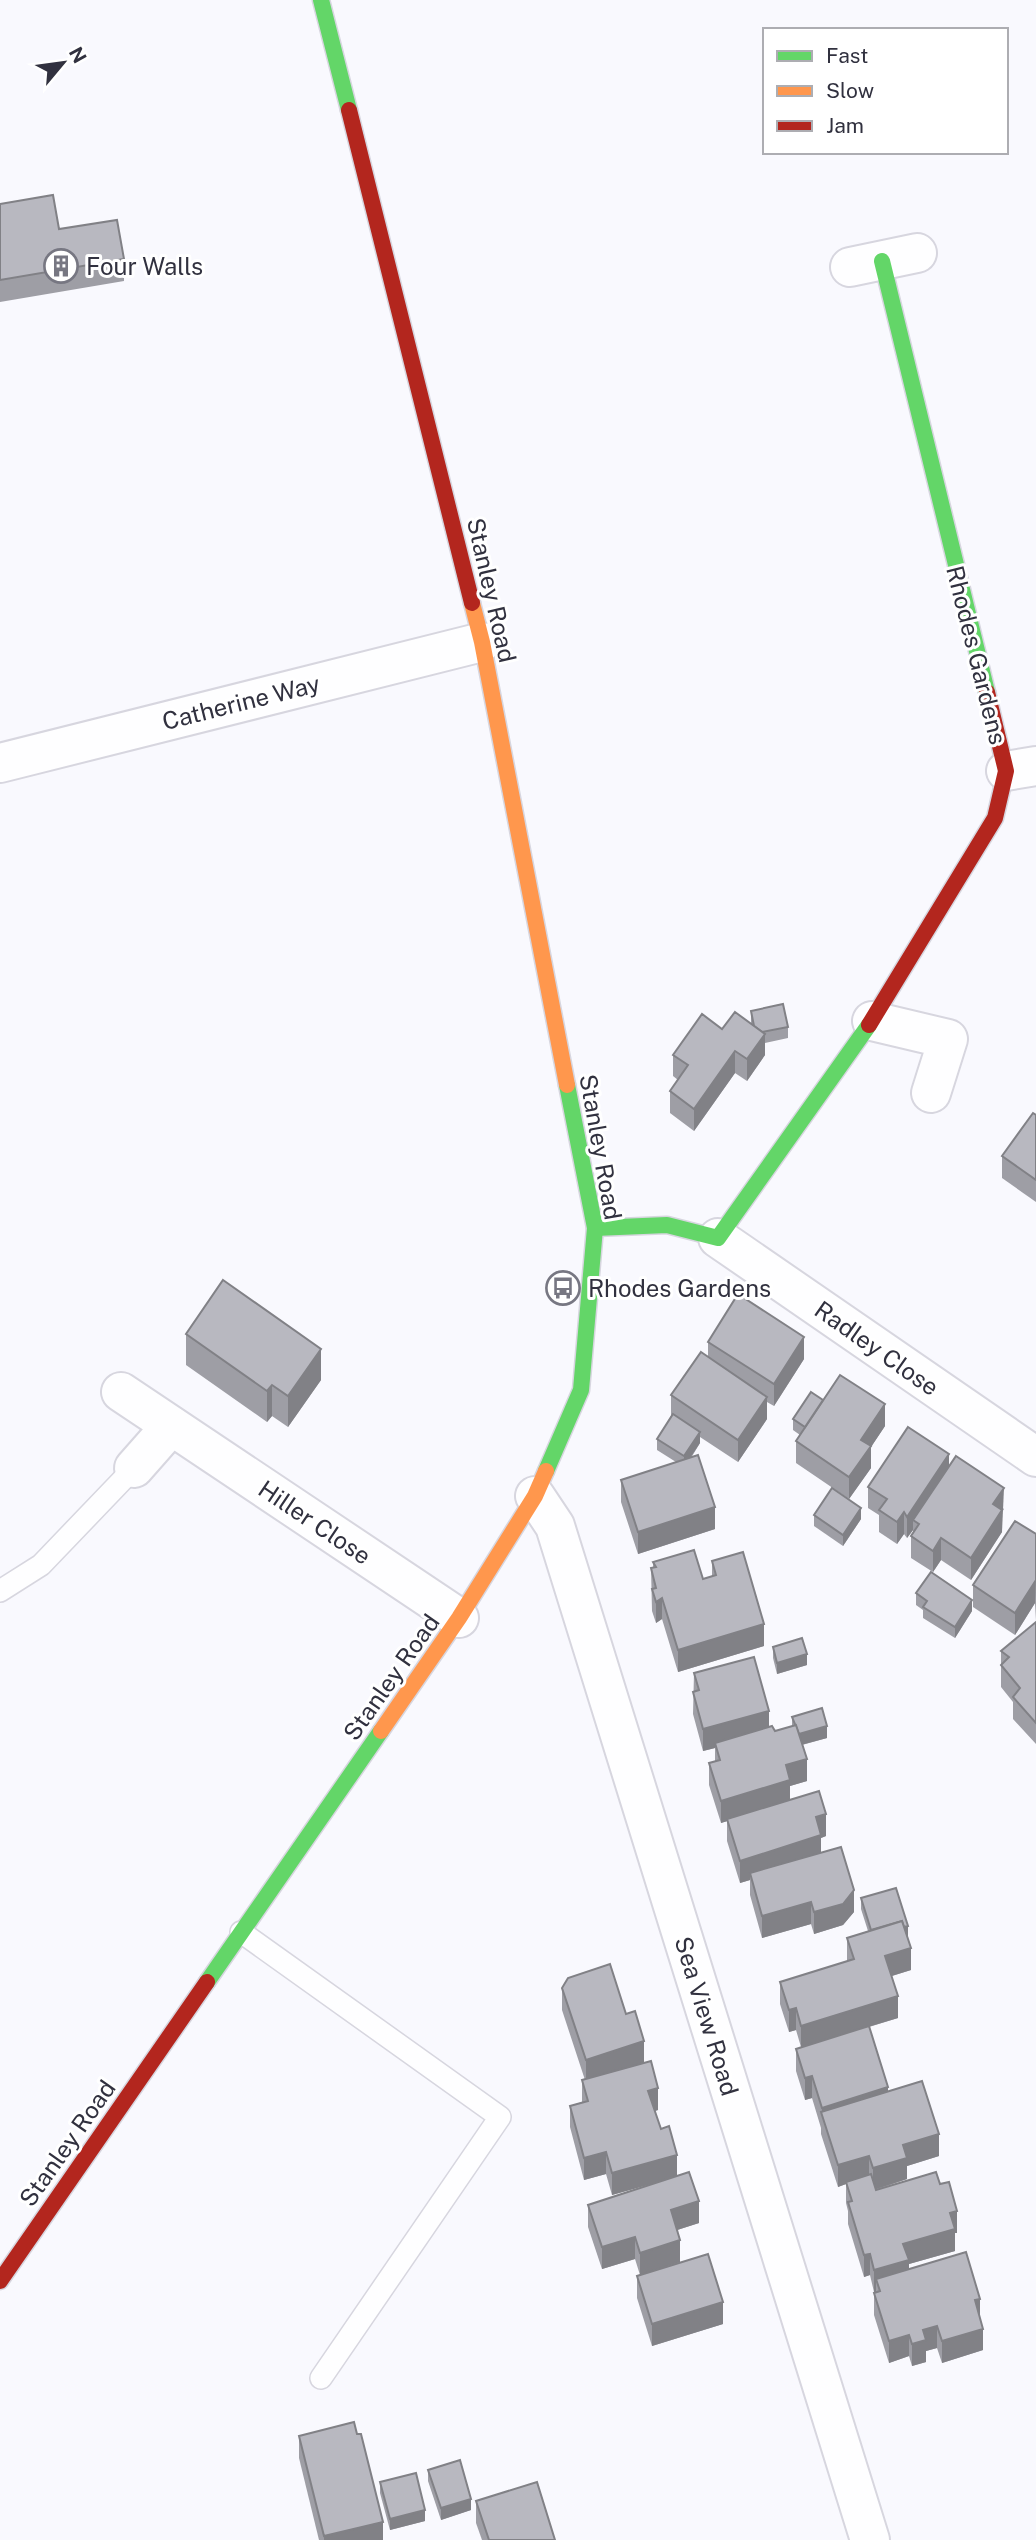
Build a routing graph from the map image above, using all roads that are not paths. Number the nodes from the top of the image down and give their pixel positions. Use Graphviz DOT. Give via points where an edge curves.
graph roads {
  1 [pos="321,0"];
  2 [pos="883,260"];
  3 [pos="482,642"];
  4 [pos="0,763"];
  5 [pos="1021,768"];
  6 [pos="872,1021"];
  7 [pos="931,1093"];
  8 [pos="595,1228"];
  9 [pos="718,1238"];
  10 [pos="121,1392"];
  11 [pos="171,1426"];
  12 [pos="1036,1457"];
  13 [pos="134,1468"];
  14 [pos="536,1496"];
  15 [pos="0,1591"];
  16 [pos="459,1618"];
  17 [pos="241,1932"];
  18 [pos="0,2281"];
  19 [pos="321,2378"];
  20 [pos="870,2540"];
  1 -- 3 [label="street, Stanley Road"];
  2 -- 5 [label="street, Rhodes Gardens"];
  3 -- 4 [label="street, Catherine Way"];
  3 -- 8 [label="street, Stanley Road"];
  5 -- 6 [label="street, Rhodes Gardens"];
  6 -- 7 [label="street" via="948,1039"];
  6 -- 9 [label="street, Rhodes Gardens"];
  8 -- 9 [label="street" via="667,1225"];
  8 -- 14 [label="street, Stanley Road" via="581,1390"];
  9 -- 12 [label="street, Radley Close"];
  10 -- 11 [label="street, Hiller Close"];
  11 -- 13 [label="street"];
  11 -- 16 [label="street, Hiller Close"];
  13 -- 15 [label="lane" via="41,1565"];
  14 -- 16 [label="street, Stanley Road"];
  14 -- 20 [label="street, Sea View Road" via="555,1526"];
  16 -- 17 [label="street, Stanley Road"];
  17 -- 18 [label="street, Stanley Road"];
  17 -- 19 [label="lane" via="500,2117"];
}
